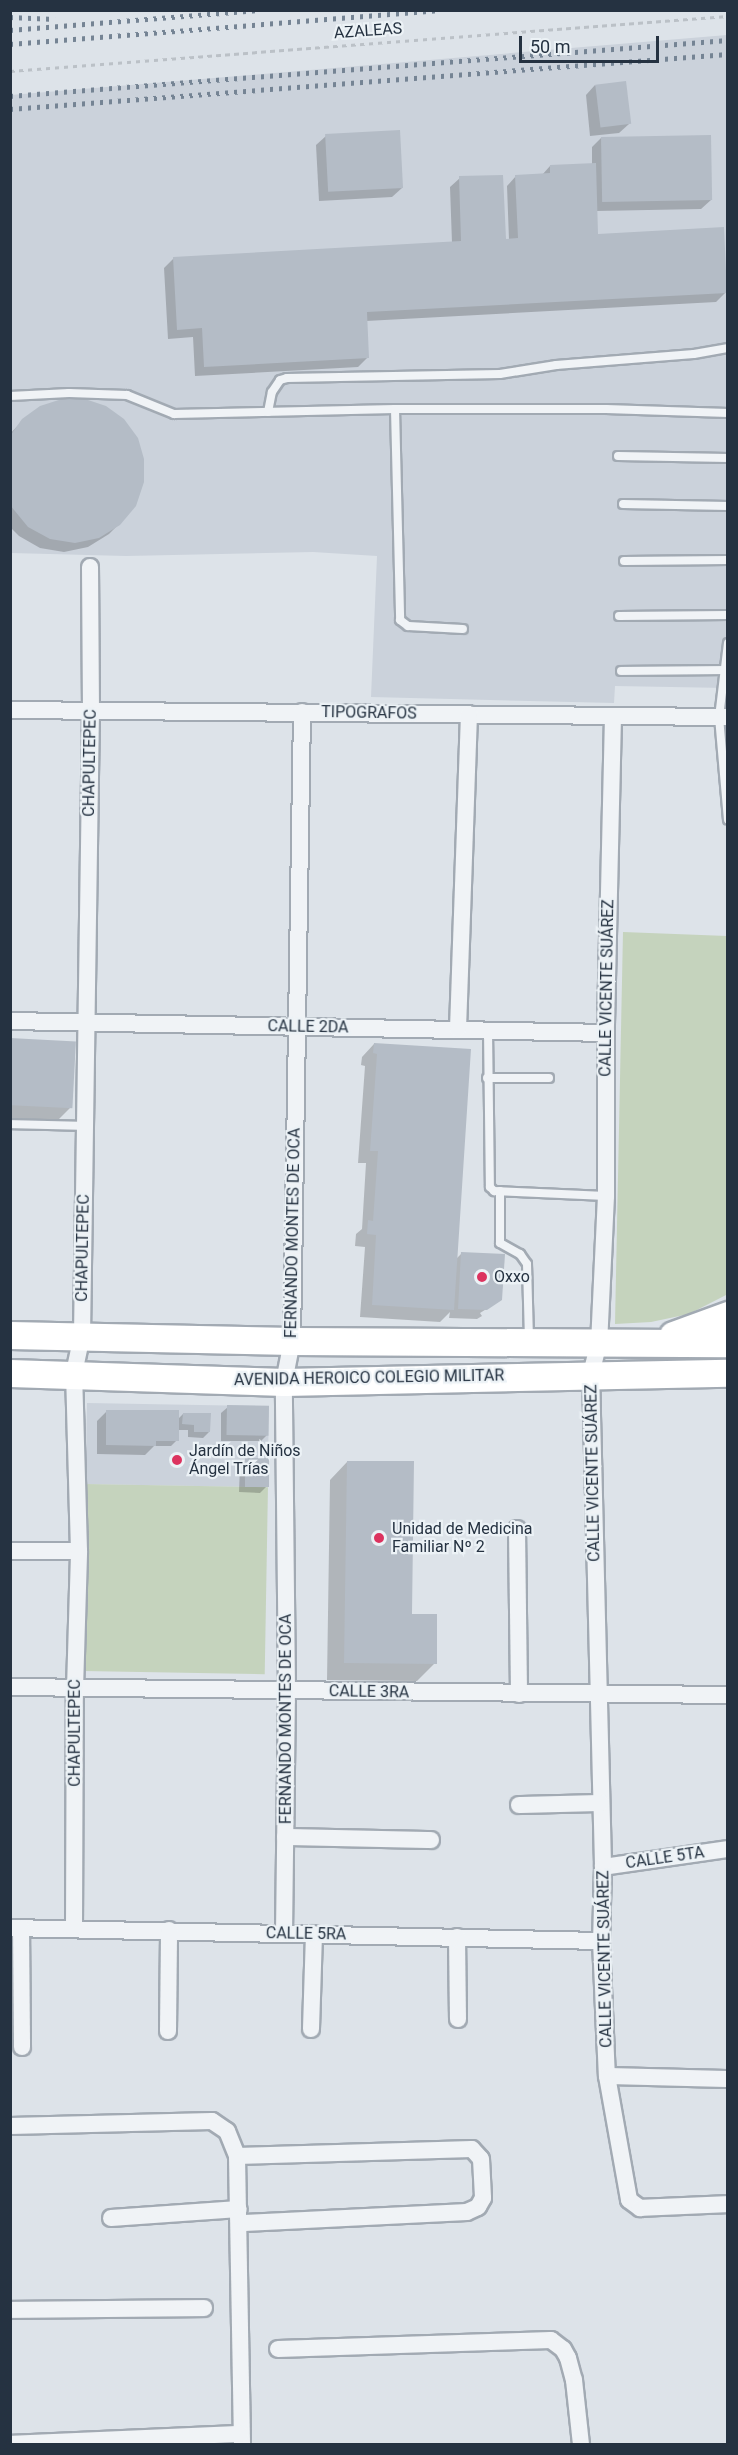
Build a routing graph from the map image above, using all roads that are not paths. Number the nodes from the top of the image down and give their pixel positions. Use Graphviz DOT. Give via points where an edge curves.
graph roads {
  1 [pos="728,348"];
  2 [pos="10,396"];
  3 [pos="395,409"];
  4 [pos="268,412"];
  5 [pos="728,413"];
  6 [pos="618,456"];
  7 [pos="728,458"];
  8 [pos="623,504"];
  9 [pos="728,506"];
  10 [pos="728,560"];
  11 [pos="624,561"];
  12 [pos="90,567"];
  13 [pos="728,615"];
  14 [pos="619,616"];
  15 [pos="463,629"];
  16 [pos="728,643"];
  17 [pos="724,670"];
  18 [pos="621,671"];
  19 [pos="10,710"];
  20 [pos="91,710"];
  21 [pos="302,712"];
  22 [pos="469,714"];
  23 [pos="614,716"];
  24 [pos="723,717"];
  25 [pos="728,820"];
  26 [pos="10,1021"];
  27 [pos="87,1023"];
  28 [pos="297,1028"];
  29 [pos="458,1029"];
  30 [pos="488,1030"];
  31 [pos="606,1033"];
  32 [pos="487,1078"];
  33 [pos="549,1078"];
  34 [pos="10,1124"];
  35 [pos="85,1126"];
  36 [pos="500,1191"];
  37 [pos="606,1196"];
  38 [pos="728,1314"];
  39 [pos="10,1335"];
  40 [pos="82,1336"];
  41 [pos="292,1341"];
  42 [pos="529,1341"];
  43 [pos="599,1342"];
  44 [pos="654,1342"];
  45 [pos="728,1343"];
  46 [pos="10,1373"];
  47 [pos="74,1373"];
  48 [pos="728,1373"];
  49 [pos="591,1374"];
  50 [pos="284,1382"];
  51 [pos="517,1529"];
  52 [pos="10,1551"];
  53 [pos="79,1551"];
  54 [pos="10,1687"];
  55 [pos="75,1689"];
  56 [pos="287,1691"];
  57 [pos="598,1693"];
  58 [pos="519,1694"];
  59 [pos="728,1695"];
  60 [pos="602,1803"];
  61 [pos="519,1805"];
  62 [pos="285,1837"];
  63 [pos="431,1840"];
  64 [pos="728,1849"];
  65 [pos="603,1867"];
  66 [pos="16,1928"];
  67 [pos="74,1929"];
  68 [pos="169,1930"];
  69 [pos="284,1934"];
  70 [pos="314,1934"];
  71 [pos="457,1937"];
  72 [pos="601,1941"];
  73 [pos="458,2019"];
  74 [pos="311,2029"];
  75 [pos="168,2031"];
  76 [pos="22,2047"];
  77 [pos="607,2076"];
  78 [pos="728,2079"];
  79 [pos="10,2126"];
  80 [pos="237,2156"];
  81 [pos="728,2204"];
  82 [pos="239,2216"];
  83 [pos="111,2218"];
  84 [pos="204,2307"];
  85 [pos="10,2310"];
  86 [pos="278,2349"];
  87 [pos="242,2439"];
  88 [pos="10,2444"];
  89 [pos="581,2445"];
  1 -- 4 [label="lane" via="500,374 287,378 280,380 272,392"];
  2 -- 4 [label="lane" via="102,393 127,395 174,414"];
  3 -- 4 [label="lane"];
  3 -- 5 [label="lane"];
  3 -- 15 [label="lane" via="400,620 408,626"];
  6 -- 7 [label="lane"];
  8 -- 9 [label="lane"];
  10 -- 11 [label="lane"];
  12 -- 20 [label="street, CHAPULTEPEC"];
  13 -- 14 [label="lane"];
  16 -- 17 [label="lane"];
  17 -- 18 [label="lane"];
  17 -- 24 [label="lane"];
  19 -- 20 [label="street, TIPOGRAFOS"];
  20 -- 21 [label="street, TIPOGRAFOS"];
  20 -- 27 [label="street, CHAPULTEPEC"];
  21 -- 22 [label="street, TIPOGRAFOS"];
  21 -- 28 [label="street, FERNANDO MONTES DE OCA"];
  22 -- 23 [label="street, TIPOGRAFOS"];
  22 -- 29 [label="street"];
  23 -- 24 [label="street, TIPOGRAFOS"];
  23 -- 31 [label="street, CALLE VICENTE SUÁREZ"];
  24 -- 25 [label="lane"];
  26 -- 27 [label="street, CALLE 2DA"];
  27 -- 28 [label="street, CALLE 2DA"];
  27 -- 35 [label="street, CHAPULTEPEC"];
  28 -- 29 [label="street, CALLE 2DA"];
  28 -- 41 [label="street, FERNANDO MONTES DE OCA"];
  29 -- 30 [label="street, CALLE 2DA"];
  30 -- 31 [label="street, CALLE 2DA"];
  30 -- 32 [label="lane"];
  31 -- 37 [label="street, CALLE VICENTE SUÁREZ"];
  32 -- 33 [label="lane"];
  32 -- 36 [label="lane" via="488,1181 494,1191"];
  34 -- 35 [label="lane"];
  35 -- 40 [label="street, CHAPULTEPEC"];
  36 -- 37 [label="lane"];
  36 -- 42 [label="lane" via="500,1243 520,1254 526,1264"];
  37 -- 43 [label="street, CALLE VICENTE SUÁREZ"];
  38 -- 44 [label="main road"];
  39 -- 40 [label="main road, AVENIDA HEROICO COLEGIO MILITAR"];
  40 -- 41 [label="main road, AVENIDA HEROICO COLEGIO MILITAR"];
  40 -- 47 [label="street, CHAPULTEPEC"];
  41 -- 42 [label="main road, AVENIDA HEROICO COLEGIO MILITAR"];
  41 -- 50 [label="street, FERNANDO MONTES DE OCA"];
  42 -- 43 [label="main road, AVENIDA HEROICO COLEGIO MILITAR"];
  43 -- 44 [label="main road, AVENIDA HEROICO COLEGIO MILITAR"];
  43 -- 49 [label="street, CALLE VICENTE SUÁREZ"];
  44 -- 45 [label="main road, AVENIDA HEROICO COLEGIO MILITAR"];
  46 -- 47 [label="main road, AVENIDA HEROICO COLEGIO MILITAR"];
  47 -- 50 [label="main road, AVENIDA HEROICO COLEGIO MILITAR"];
  47 -- 53 [label="street, CHAPULTEPEC"];
  48 -- 49 [label="main road, AVENIDA HEROICO COLEGIO MILITAR"];
  49 -- 50 [label="main road, AVENIDA HEROICO COLEGIO MILITAR"];
  49 -- 57 [label="street, CALLE VICENTE SUÁREZ"];
  50 -- 56 [label="street, FERNANDO MONTES DE OCA"];
  51 -- 58 [label="street"];
  52 -- 53 [label="street"];
  53 -- 55 [label="street, CHAPULTEPEC"];
  54 -- 55 [label="street, CALLE 3RA"];
  55 -- 56 [label="street, CALLE 3RA"];
  55 -- 67 [label="street, CHAPULTEPEC"];
  56 -- 58 [label="street, CALLE 3RA"];
  56 -- 62 [label="street, FERNANDO MONTES DE OCA"];
  57 -- 58 [label="street, CALLE 3RA"];
  57 -- 59 [label="street, CALLE 3RA"];
  57 -- 60 [label="street, CALLE VICENTE SUÁREZ"];
  60 -- 61 [label="street"];
  60 -- 65 [label="street, CALLE VICENTE SUÁREZ"];
  62 -- 63 [label="street"];
  62 -- 69 [label="street, FERNANDO MONTES DE OCA"];
  64 -- 65 [label="street, CALLE 5TA"];
  65 -- 72 [label="street, CALLE VICENTE SUÁREZ"];
  66 -- 67 [label="street, CALLE 5RA"];
  66 -- 76 [label="street"];
  67 -- 68 [label="street, CALLE 5RA"];
  68 -- 69 [label="street, CALLE 5RA"];
  68 -- 75 [label="street"];
  69 -- 70 [label="street, CALLE 5RA"];
  70 -- 71 [label="street, CALLE 5RA"];
  70 -- 74 [label="street"];
  71 -- 72 [label="street, CALLE 5RA"];
  71 -- 73 [label="street"];
  72 -- 77 [label="street, CALLE VICENTE SUÁREZ"];
  77 -- 78 [label="street"];
  77 -- 81 [label="street, CALLE VICENTE SUÁREZ" via="628,2200 640,2208"];
  79 -- 80 [label="street" via="212,2121 227,2131"];
  80 -- 82 [label="street"];
  80 -- 82 [label="street" via="472,2149 482,2159 483,2198 478,2207 467,2212"];
  82 -- 83 [label="street"];
  82 -- 87 [label="street"];
  84 -- 85 [label="street"];
  86 -- 89 [label="street" via="551,2340 563,2349 571,2369"];
  87 -- 88 [label="street"];
}
